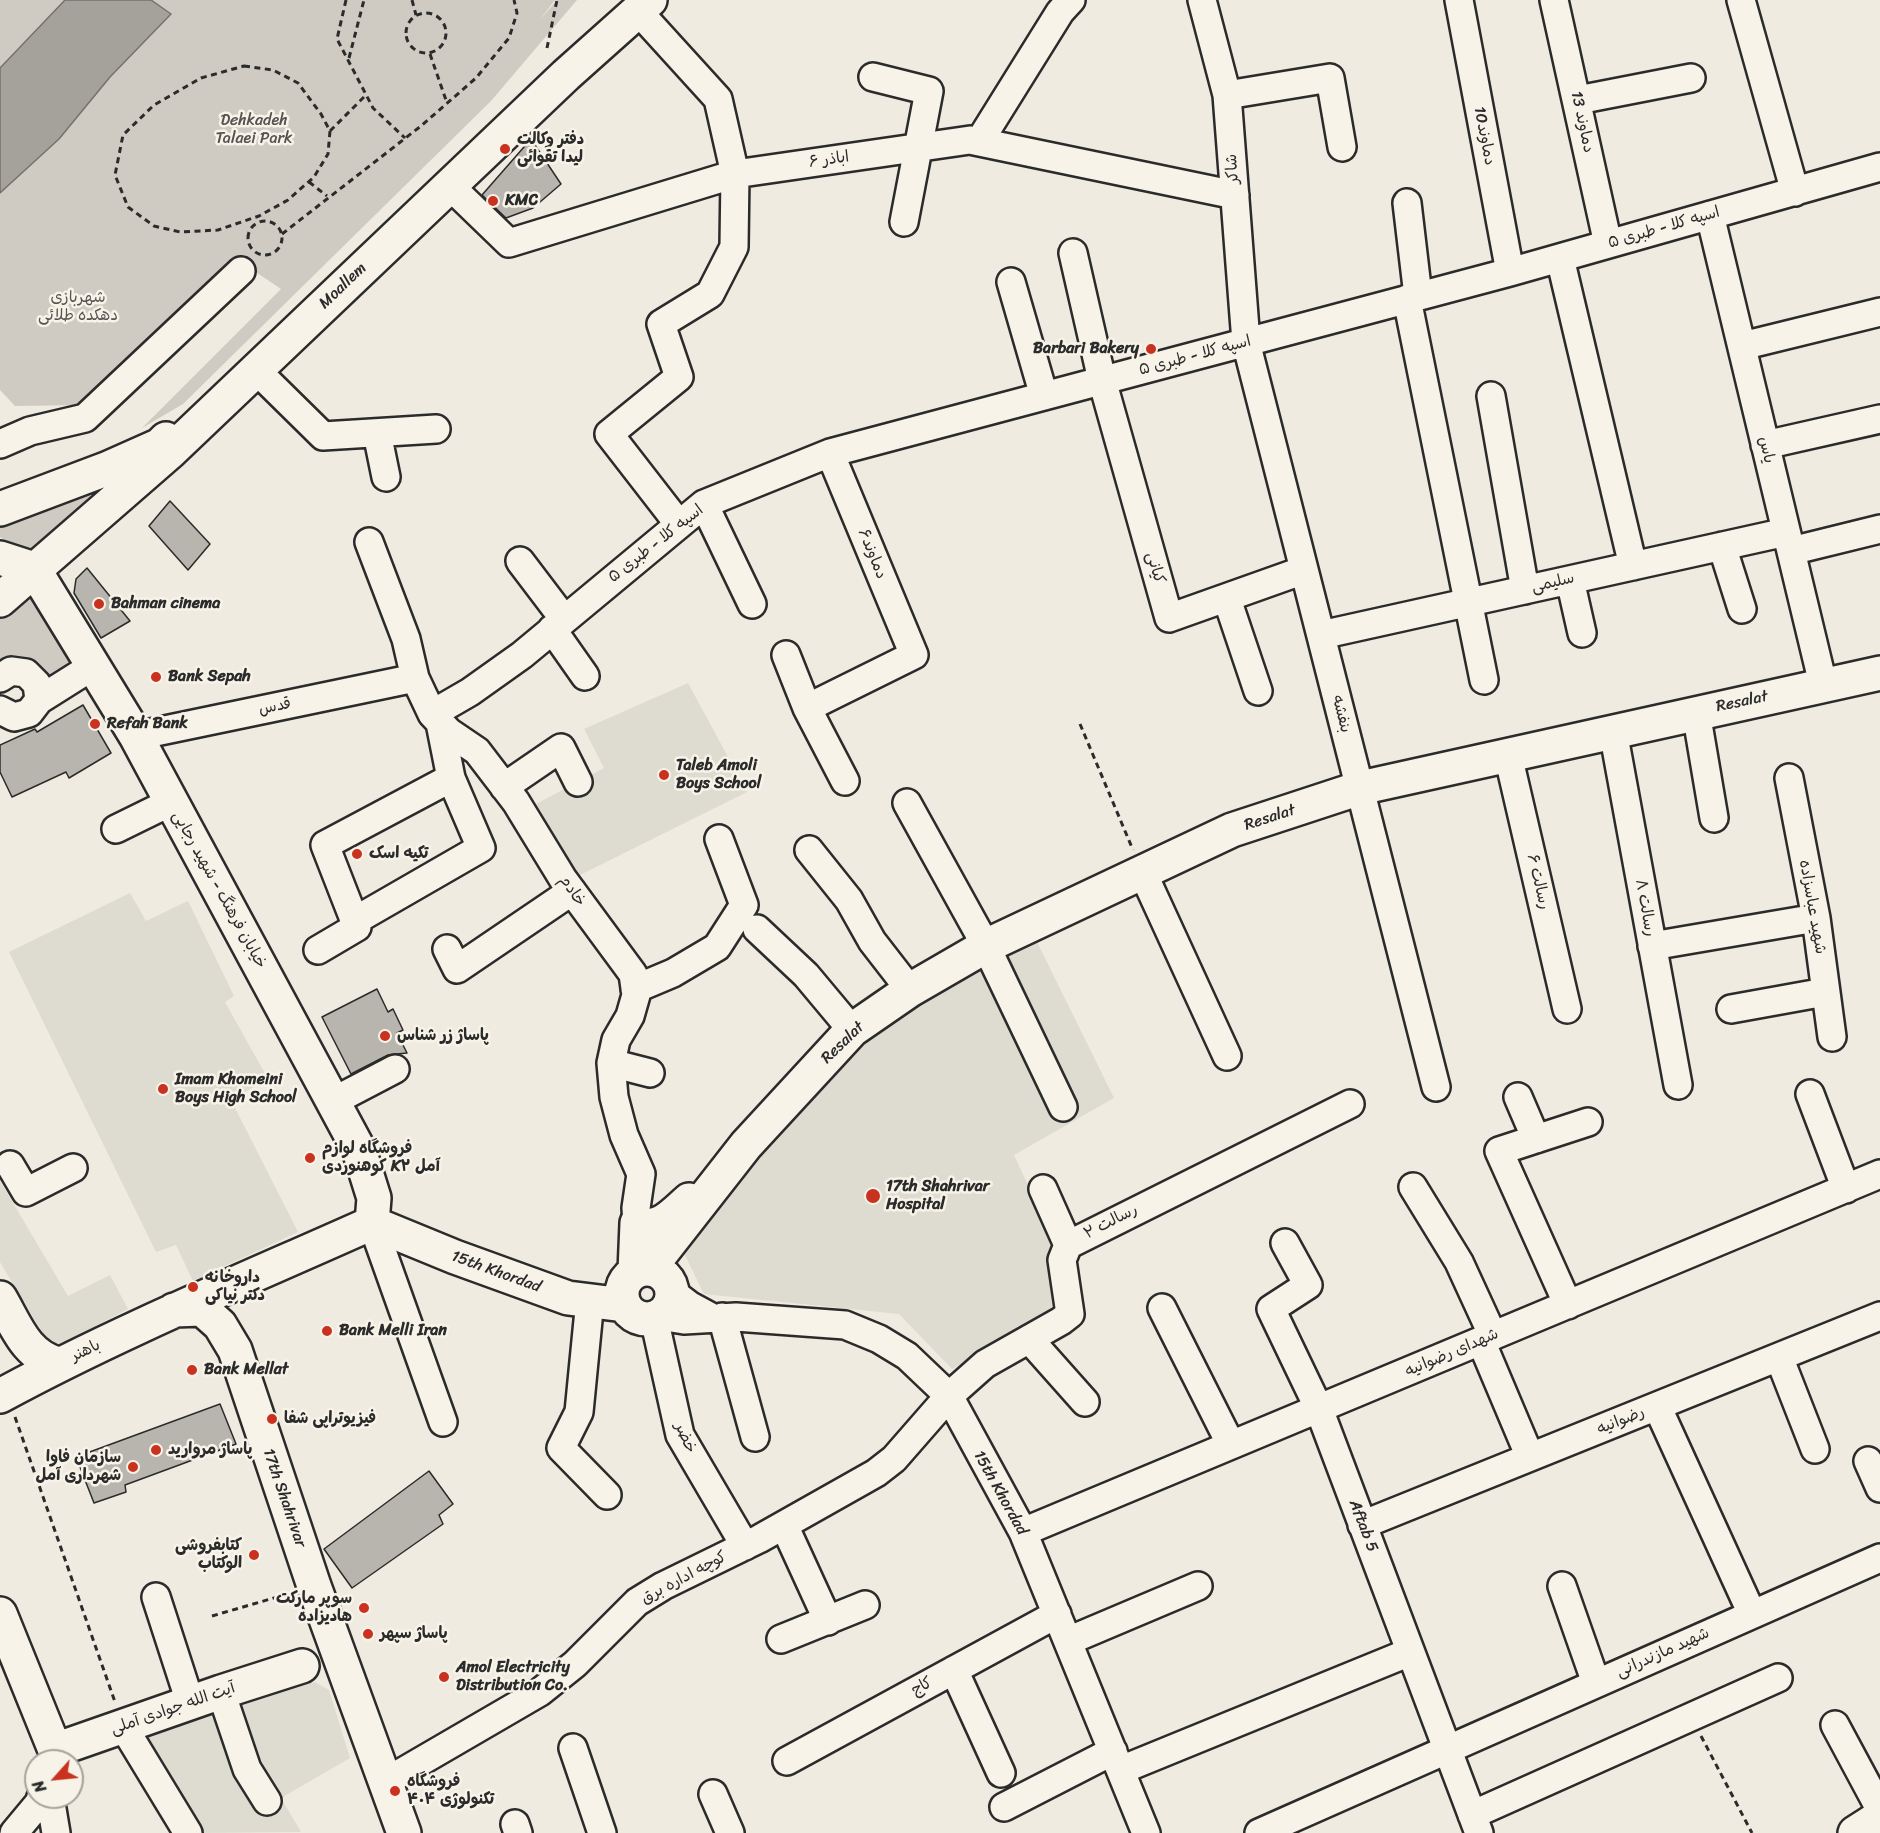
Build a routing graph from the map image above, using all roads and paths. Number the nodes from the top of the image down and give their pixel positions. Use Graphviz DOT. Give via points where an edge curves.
graph roads {
  1 [pos="346,0"];
  2 [pos="364,0"];
  3 [pos="412,0"];
  4 [pos="514,0"];
  5 [pos="557,0"];
  6 [pos="1071,0"];
  7 [pos="1202,0"];
  8 [pos="1459,0"];
  9 [pos="1554,0"];
  10 [pos="1747,1"];
  11 [pos="639,4"];
  12 [pos="416,15"];
  13 [pos="430,53"];
  14 [pos="551,58"];
  15 [pos="348,60"];
  16 [pos="873,77"];
  17 [pos="1691,78"];
  18 [pos="1227,95"];
  19 [pos="365,96"];
  20 [pos="1578,100"];
  21 [pos="447,104"];
  22 [pos="330,131"];
  23 [pos="405,138"];
  24 [pos="979,142"];
  25 [pos="918,147"];
  26 [pos="1342,147"];
  27 [pos="1880,168"];
  28 [pos="735,174"];
  29 [pos="309,182"];
  30 [pos="450,185"];
  31 [pos="1795,192"];
  32 [pos="1235,195"];
  33 [pos="327,196"];
  34 [pos="1407,202"];
  35 [pos="1710,215"];
  36 [pos="257,219"];
  37 [pos="904,222"];
  38 [pos="282,234"];
  39 [pos="1608,244"];
  40 [pos="1073,253"];
  41 [pos="1560,258"];
  42 [pos="240,271"];
  43 [pos="1510,272"];
  44 [pos="1011,282"];
  45 [pos="1413,298"];
  46 [pos="1880,312"];
  47 [pos="1246,342"];
  48 [pos="1742,346"];
  49 [pos="256,370"];
  50 [pos="1102,380"];
  51 [pos="1044,396"];
  52 [pos="1491,396"];
  53 [pos="1880,419"];
  54 [pos="436,429"];
  55 [pos="377,433"];
  56 [pos="0,444"];
  57 [pos="1765,445"];
  58 [pos="830,453"];
  59 [pos="386,477"];
  60 [pos="704,504"];
  61 [pos="0,509"];
  62 [pos="678,523"];
  63 [pos="1880,529"];
  64 [pos="1788,542"];
  65 [pos="369,543"];
  66 [pos="1722,546"];
  67 [pos="0,558"];
  68 [pos="520,561"];
  69 [pos="1633,566"];
  70 [pos="34,569"];
  71 [pos="1304,570"];
  72 [pos="1570,580"];
  73 [pos="1525,590"];
  74 [pos="1227,599"];
  75 [pos="0,600"];
  76 [pos="1468,603"];
  77 [pos="752,604"];
  78 [pos="1742,609"];
  79 [pos="558,624"];
  80 [pos="1582,633"];
  81 [pos="1321,635"];
  82 [pos="786,655"];
  83 [pos="93,666"];
  84 [pos="1880,673"];
  85 [pos="585,676"];
  86 [pos="0,678"];
  87 [pos="415,678"];
  88 [pos="1485,680"];
  89 [pos="1823,684"];
  90 [pos="1258,691"];
  91 [pos="39,700"];
  92 [pos="807,708"];
  93 [pos="0,710"];
  94 [pos="1696,712"];
  95 [pos="436,718"];
  96 [pos="1080,724"];
  97 [pos="1613,731"];
  98 [pos="136,736"];
  99 [pos="1508,755"];
  100 [pos="451,778"];
  101 [pos="1789,778"];
  102 [pos="845,781"];
  103 [pos="578,782"];
  104 [pos="504,787"];
  105 [pos="1360,788"];
  106 [pos="171,802"];
  107 [pos="907,803"];
  108 [pos="1714,818"];
  109 [pos="116,829"];
  110 [pos="719,839"];
  111 [pos="809,850"];
  112 [pos="1142,871"];
  113 [pos="572,891"];
  114 [pos="1816,918"];
  115 [pos="356,920"];
  116 [pos="757,929"];
  117 [pos="986,946"];
  118 [pos="1653,946"];
  119 [pos="447,949"];
  120 [pos="318,950"];
  121 [pos="635,989"];
  122 [pos="910,990"];
  123 [pos="1826,992"];
  124 [pos="1567,1009"];
  125 [pos="1731,1009"];
  126 [pos="852,1030"];
  127 [pos="1832,1037"];
  128 [pos="1227,1056"];
  129 [pos="612,1063"];
  130 [pos="395,1069"];
  131 [pos="650,1073"];
  132 [pos="1678,1085"];
  133 [pos="1436,1087"];
  134 [pos="1810,1094"];
  135 [pos="1518,1097"];
  136 [pos="332,1102"];
  137 [pos="1350,1104"];
  138 [pos="1063,1107"];
  139 [pos="1588,1122"];
  140 [pos="1536,1139"];
  141 [pos="746,1145"];
  142 [pos="3,1161"];
  143 [pos="73,1168"];
  144 [pos="1880,1174"];
  145 [pos="1413,1187"];
  146 [pos="1043,1189"];
  147 [pos="1846,1189"];
  148 [pos="372,1223"];
  149 [pos="638,1223"];
  150 [pos="1285,1243"];
  151 [pos="1068,1245"];
  152 [pos="255,1275"];
  153 [pos="654,1293"];
  154 [pos="0,1298"];
  155 [pos="590,1300"];
  156 [pos="1568,1305"];
  157 [pos="1162,1308"];
  158 [pos="174,1310"];
  159 [pos="1880,1316"];
  160 [pos="717,1317"];
  161 [pos="1487,1338"];
  162 [pos="1029,1339"];
  163 [pos="26,1342"];
  164 [pos="235,1350"];
  165 [pos="1779,1357"];
  166 [pos="58,1365"];
  167 [pos="2,1389"];
  168 [pos="949,1396"];
  169 [pos="1085,1402"];
  170 [pos="1657,1406"];
  171 [pos="1319,1409"];
  172 [pos="443,1422"];
  173 [pos="755,1437"];
  174 [pos="1231,1445"];
  175 [pos="1815,1449"];
  176 [pos="1530,1457"];
  177 [pos="1868,1461"];
  178 [pos="1880,1488"];
  179 [pos="606,1495"];
  180 [pos="784,1525"];
  181 [pos="1362,1525"];
  182 [pos="1023,1532"];
  183 [pos="744,1546"];
  184 [pos="1880,1558"];
  185 [pos="314,1586"];
  186 [pos="1198,1586"];
  187 [pos="1562,1586"];
  188 [pos="156,1597"];
  189 [pos="865,1605"];
  190 [pos="0,1614"];
  191 [pos="1057,1614"];
  192 [pos="1752,1614"];
  193 [pos="212,1616"];
  194 [pos="828,1621"];
  195 [pos="781,1639"];
  196 [pos="1068,1641"];
  197 [pos="1410,1653"];
  198 [pos="302,1666"];
  199 [pos="954,1670"];
  200 [pos="1778,1678"];
  201 [pos="1596,1683"];
  202 [pos="221,1692"];
  203 [pos="190,1702"];
  204 [pos="1691,1718"];
  205 [pos="1835,1725"];
  206 [pos="123,1726"];
  207 [pos="573,1748"];
  208 [pos="50,1749"];
  209 [pos="69,1749"];
  210 [pos="1447,1749"];
  211 [pos="787,1761"];
  212 [pos="1117,1761"];
  213 [pos="1001,1773"];
  214 [pos="387,1781"];
  215 [pos="713,1794"];
  216 [pos="267,1801"];
  217 [pos="1004,1807"];
  218 [pos="32,1809"];
  219 [pos="52,1809"];
  220 [pos="1880,1809"];
  221 [pos="1880,1817"];
  222 [pos="1475,1824"];
  223 [pos="14,1833"];
  224 [pos="57,1833"];
  225 [pos="188,1833"];
  226 [pos="383,1833"];
  227 [pos="404,1833"];
  228 [pos="602,1833"];
  229 [pos="730,1833"];
  230 [pos="1146,1833"];
  231 [pos="1259,1833"];
  232 [pos="1752,1833"];
  233 [pos="1856,1833"];
  1 -- 15 [label="path" via="337,39"];
  2 -- 15 [label="path"];
  3 -- 12 [label="path"];
  4 -- 21 [label="path" via="517,13 509,38 476,78"];
  5 -- 14 [label="path"];
  6 -- 24 [label="street"];
  7 -- 18 [label="street, شاکر"];
  8 -- 43 [label="street, دماوند10"];
  9 -- 20 [label="street, دماوند 13"];
  10 -- 31 [label="street"];
  11 -- 14 [label="main road, Moallem"];
  11 -- 28 [label="street" via="718,99"];
  11 -- 30 [label="main road, Moallem"];
  12 -- 13 [label="path" via="406,27 406,38 416,51"];
  12 -- 13 [label="path" via="432,14 444,24 445,40 437,51"];
  13 -- 21 [label="path"];
  14 -- 61 [label="main road, Moallem" via="249,363 160,445"];
  15 -- 19 [label="path"];
  16 -- 25 [label="street" via="929,91"];
  17 -- 20 [label="street"];
  18 -- 26 [label="street" via="1330,78"];
  18 -- 32 [label="street, شاکر"];
  19 -- 22 [label="path"];
  19 -- 23 [label="path"];
  20 -- 39 [label="street, دماوند 13"];
  21 -- 23 [label="path"];
  22 -- 29 [label="path" via="328,154"];
  22 -- 36 [label="path" via="298,83 273,70 244,66 192,83 154,105 123,135 115,175 128,207 154,226 180,232 218,230"];
  23 -- 33 [label="path"];
  24 -- 25 [label="street, اباذر ۶"];
  24 -- 32 [label="street, اباذر ۶"];
  25 -- 28 [label="street, اباذر ۶"];
  25 -- 37 [label="street"];
  27 -- 31 [label="street, اسپه کلا - طبری ۵"];
  28 -- 30 [label="street, اباذر ۶" via="509,243"];
  28 -- 62 [label="street" via="734,247 710,294 661,324 679,377 609,434"];
  29 -- 33 [label="path"];
  29 -- 36 [label="path"];
  30 -- 49 [label="main road, Moallem"];
  31 -- 35 [label="street, اسپه کلا - طبری ۵"];
  32 -- 47 [label="street, شاکر"];
  33 -- 38 [label="path"];
  34 -- 45 [label="street"];
  35 -- 39 [label="street, اسپه کلا - طبری ۵"];
  35 -- 48 [label="street, یاس"];
  36 -- 38 [label="path" via="274,223"];
  36 -- 38 [label="path" via="249,230 248,240 257,253 269,255 277,250"];
  39 -- 41 [label="street, اسپه کلا - طبری ۵"];
  40 -- 50 [label="street"];
  41 -- 43 [label="street, اسپه کلا - طبری ۵"];
  41 -- 69 [label="street"];
  42 -- 56 [label="street" via="85,418 30,431"];
  43 -- 45 [label="street, اسپه کلا - طبری ۵"];
  44 -- 51 [label="street"];
  45 -- 47 [label="street, اسپه کلا - طبری ۵"];
  45 -- 76 [label="street"];
  46 -- 48 [label="street"];
  47 -- 50 [label="street, اسپه کلا - طبری ۵"];
  47 -- 71 [label="street, بنفشه"];
  48 -- 57 [label="street, یاس"];
  49 -- 55 [label="street" via="323,436"];
  49 -- 70 [label="main road, Moallem" via="170,452"];
  50 -- 51 [label="street, اسپه کلا - طبری ۵"];
  50 -- 74 [label="street, کیانی" via="1169,618"];
  51 -- 58 [label="street, اسپه کلا - طبری ۵"];
  52 -- 73 [label="street"];
  53 -- 57 [label="street"];
  54 -- 55 [label="street"];
  55 -- 59 [label="street"];
  57 -- 64 [label="street, یاس"];
  58 -- 60 [label="street, اسپه کلا - طبری ۵"];
  58 -- 92 [label="street, دماوند۶" via="914,655"];
  60 -- 62 [label="street, اسپه کلا - طبری ۵"];
  60 -- 77 [label="street"];
  62 -- 79 [label="street, اسپه کلا - طبری ۵"];
  63 -- 64 [label="street, سلیمی"];
  64 -- 66 [label="street, سلیمی"];
  64 -- 89 [label="street, یاس"];
  65 -- 87 [label="street, خادم" via="406,639"];
  66 -- 69 [label="street, سلیمی"];
  66 -- 78 [label="street"];
  67 -- 70 [label="main road"];
  68 -- 79 [label="street"];
  69 -- 72 [label="street, سلیمی"];
  70 -- 75 [label="main road, Moallem"];
  70 -- 83 [label="main road, خیابان فرهنگ - شهید رجایی"];
  71 -- 74 [label="street, کیانی"];
  71 -- 81 [label="street, بنفشه"];
  72 -- 73 [label="street, سلیمی"];
  72 -- 80 [label="street"];
  73 -- 76 [label="street, سلیمی"];
  74 -- 90 [label="street"];
  76 -- 81 [label="street, سلیمی"];
  76 -- 88 [label="street"];
  79 -- 85 [label="street"];
  79 -- 95 [label="street, اسپه کلا - طبری ۵"];
  81 -- 105 [label="street, بنفشه"];
  82 -- 92 [label="street"];
  83 -- 91 [label="street"];
  83 -- 98 [label="main road, خیابان فرهنگ - شهید رجایی"];
  84 -- 89 [label="main road, Resalat"];
  86 -- 91 [label="street" via="10,671 26,673 38,684"];
  87 -- 95 [label="street, خادم"];
  87 -- 98 [label="street, قدس"];
  89 -- 94 [label="main road, Resalat"];
  91 -- 93 [label="street" via="29,713 22,715 14,717"];
  92 -- 102 [label="street"];
  94 -- 97 [label="main road, Resalat"];
  94 -- 108 [label="street"];
  95 -- 100 [label="street"];
  95 -- 104 [label="street, خادم" via="449,732 477,750"];
  96 -- 112 [label="path"];
  97 -- 99 [label="main road, Resalat"];
  97 -- 118 [label="street, رسالت ۸"];
  98 -- 106 [label="main road, خیابان فرهنگ - شهید رجایی"];
  99 -- 105 [label="main road, Resalat"];
  99 -- 124 [label="street, رسالت ۶"];
  100 -- 115 [label="street" via="481,848"];
  100 -- 115 [label="street" via="325,845"];
  101 -- 114 [label="street, شهید عباسزاده"];
  103 -- 104 [label="street" via="561,748"];
  104 -- 113 [label="street, خادم"];
  105 -- 112 [label="main road, Resalat" via="1232,830"];
  105 -- 133 [label="street, بنفشه"];
  106 -- 109 [label="street"];
  106 -- 136 [label="main road, خیابان فرهنگ - شهید رجایی"];
  107 -- 117 [label="street"];
  110 -- 121 [label="street" via="744,905 717,947 673,973"];
  111 -- 122 [label="street" via="849,900 873,941"];
  112 -- 117 [label="main road, Resalat"];
  112 -- 128 [label="street"];
  113 -- 119 [label="street" via="458,969"];
  113 -- 121 [label="street, خادم" via="633,974"];
  114 -- 118 [label="street"];
  114 -- 123 [label="street, شهید عباسزاده"];
  115 -- 120 [label="street" via="357,927"];
  116 -- 126 [label="street" via="806,975"];
  117 -- 122 [label="main road, Resalat"];
  117 -- 138 [label="street"];
  118 -- 132 [label="street, رسالت ۸"];
  121 -- 129 [label="street" via="630,1016 616,1040"];
  122 -- 126 [label="main road, Resalat"];
  123 -- 125 [label="street"];
  123 -- 127 [label="street, شهید عباسزاده"];
  126 -- 141 [label="main road, Resalat"];
  129 -- 131 [label="street"];
  129 -- 149 [label="street" via="614,1097 624,1135 641,1174"];
  130 -- 136 [label="street"];
  134 -- 147 [label="street"];
  135 -- 140 [label="street"];
  136 -- 148 [label="main road, خیابان فرهنگ - شهید رجایی" via="367,1170 374,1198"];
  137 -- 151 [label="street, رسالت ۲"];
  139 -- 140 [label="street"];
  140 -- 156 [label="street" via="1499,1151"];
  141 -- 149 [label="main road, Resalat" via="722,1161 690,1198 657,1225 646,1227"];
  141 -- 153 [label="main road, Resalat"];
  142 -- 143 [label="street" via="26,1192"];
  144 -- 147 [label="street, شهدای رضوانیه"];
  145 -- 161 [label="street" via="1459,1262"];
  146 -- 151 [label="street"];
  147 -- 156 [label="street, شهدای رضوانیه"];
  148 -- 152 [label="main road, باهنر"];
  148 -- 155 [label="main road, 15th Khordad" via="568,1298"];
  148 -- 172 [label="street"];
  149 -- 153 [label="main road"];
  150 -- 171 [label="street, Aftab 5" via="1308,1285 1271,1309"];
  151 -- 162 [label="street, رسالت ۲" via="1062,1260 1070,1314"];
  152 -- 158 [label="main road, باهنر"];
  152 -- 164 [label="main road" via="240,1297 234,1323"];
  153 -- 155 [label="main road, 15th Khordad" via="626,1280 622,1292 624,1305"];
  153 -- 160 [label="street, 15th Khordad" via="684,1320"];
  153 -- 183 [label="street, خضر" via="680,1435"];
  154 -- 163 [label="main road"];
  155 -- 179 [label="street" via="579,1412 561,1448"];
  156 -- 161 [label="street, شهدای رضوانیه"];
  157 -- 174 [label="street"];
  158 -- 164 [label="main road, 17th Shahrivar" via="201,1309 220,1324"];
  158 -- 166 [label="main road, باهنر"];
  159 -- 165 [label="street, رضوانیه"];
  160 -- 168 [label="street, 15th Khordad" via="845,1325 907,1356"];
  160 -- 173 [label="street"];
  161 -- 171 [label="street, شهدای رضوانیه"];
  161 -- 176 [label="street"];
  162 -- 168 [label="street, رسالت ۲" via="985,1364"];
  162 -- 169 [label="street"];
  163 -- 166 [label="main road" via="41,1359"];
  163 -- 167 [label="main road" via="21,1364"];
  164 -- 185 [label="main road, 17th Shahrivar"];
  165 -- 170 [label="street, رضوانیه"];
  165 -- 175 [label="street"];
  166 -- 167 [label="main road, باهنر"];
  167 -- 206 [label="path"];
  168 -- 180 [label="street, کوچه اداره برق" via="894,1459"];
  168 -- 182 [label="street, 15th Khordad"];
  170 -- 176 [label="street, رضوانیه"];
  170 -- 192 [label="street"];
  171 -- 174 [label="street, شهدای رضوانیه"];
  171 -- 181 [label="street, Aftab 5"];
  174 -- 182 [label="street, شهدای رضوانیه"];
  176 -- 181 [label="street, رضوانیه"];
  177 -- 178 [label="street"];
  180 -- 183 [label="street, کوچه اداره برق"];
  180 -- 194 [label="street"];
  181 -- 197 [label="street, Aftab 5"];
  182 -- 191 [label="street, 15th Khordad"];
  183 -- 214 [label="street, کوچه اداره برق" via="638,1602 575,1664 540,1692"];
  184 -- 192 [label="street, شهید مازندرانی"];
  185 -- 193 [label="path"];
  185 -- 198 [label="main road, 17th Shahrivar" via="319,1623 315,1652"];
  185 -- 214 [label="main road, 17th Shahrivar"];
  186 -- 196 [label="street"];
  187 -- 201 [label="street"];
  188 -- 203 [label="street"];
  189 -- 194 [label="street"];
  190 -- 208 [label="main road"];
  191 -- 196 [label="street, 15th Khordad"];
  191 -- 199 [label="street, کاج"];
  192 -- 201 [label="street, شهید مازندرانی"];
  194 -- 195 [label="street"];
  196 -- 212 [label="street, 15th Khordad"];
  197 -- 210 [label="street, Aftab 5"];
  197 -- 212 [label="street"];
  198 -- 202 [label="main road, آیت الله جوادی آملی"];
  198 -- 226 [label="main road" via="322,1675 338,1690"];
  199 -- 211 [label="street, کاج"];
  199 -- 213 [label="street"];
  200 -- 204 [label="street"];
  201 -- 210 [label="street, شهید مازندرانی"];
  202 -- 203 [label="main road, آیت الله جوادی آملی"];
  202 -- 216 [label="street" via="247,1769"];
  203 -- 206 [label="main road, آیت الله جوادی آملی"];
  204 -- 222 [label="street"];
  204 -- 232 [label="path"];
  205 -- 220 [label="street"];
  206 -- 209 [label="main road, آیت الله جوادی آملی"];
  206 -- 225 [label="street"];
  207 -- 228 [label="street"];
  210 -- 222 [label="street, Aftab 5"];
  210 -- 231 [label="street, شهید مازندرانی"];
  212 -- 217 [label="street"];
  212 -- 230 [label="street, 15th Khordad"];
  214 -- 227 [label="main road, 17th Shahrivar"];
  215 -- 229 [label="street"];
  218 -- 223 [label="street"];
  219 -- 224 [label="street"];
  221 -- 233 [label="main road"];
}
